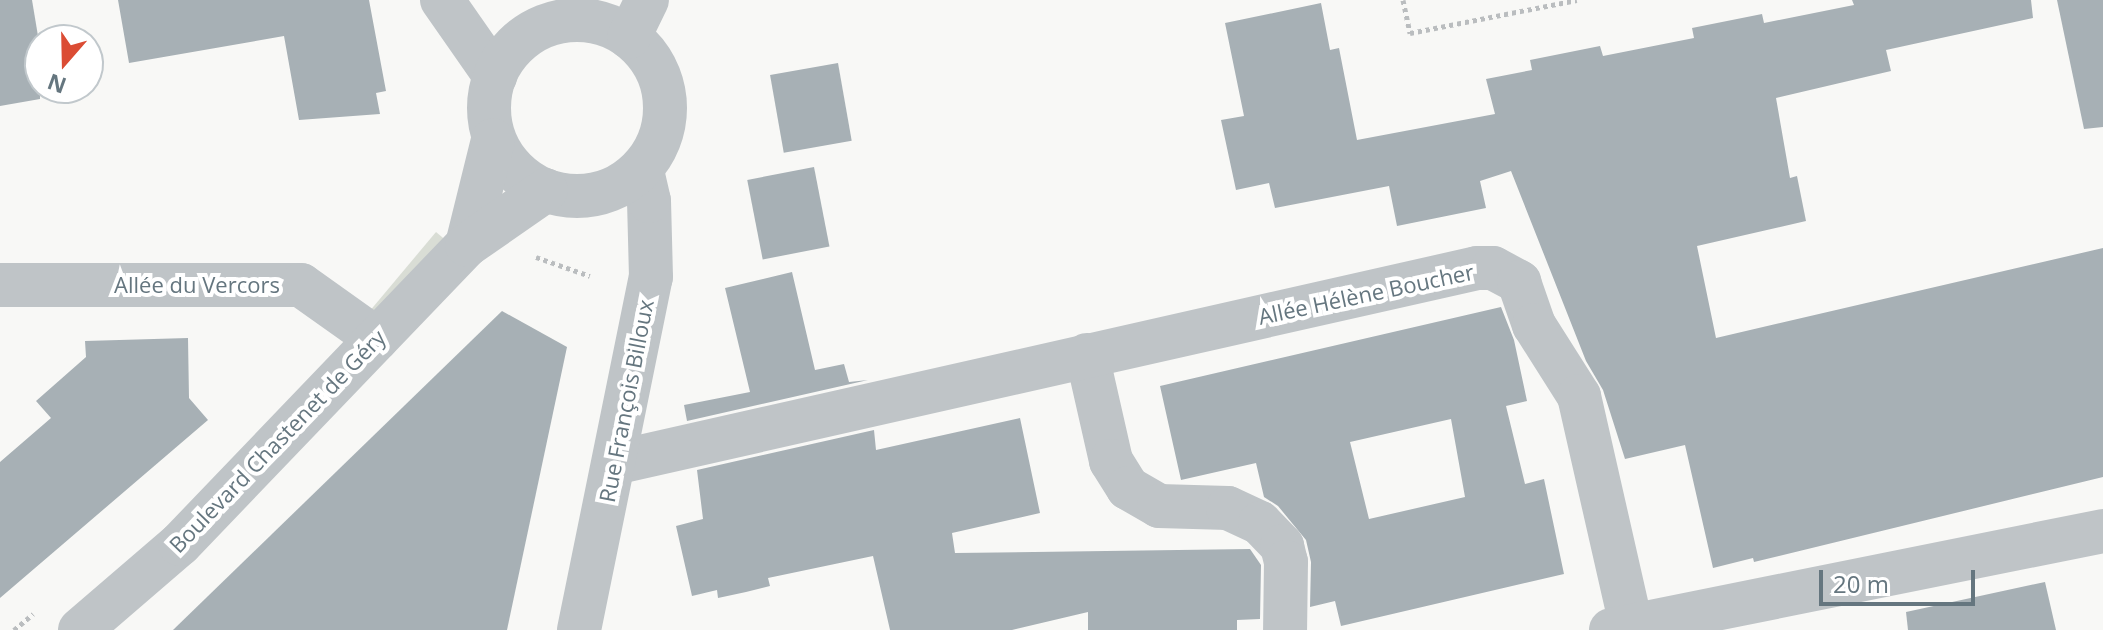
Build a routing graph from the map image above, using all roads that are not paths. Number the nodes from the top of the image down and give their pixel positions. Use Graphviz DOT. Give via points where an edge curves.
graph roads {
  1 [pos="442,0"];
  2 [pos="638,18"];
  3 [pos="495,76"];
  4 [pos="493,140"];
  5 [pos="642,170"];
  6 [pos="546,190"];
  7 [pos="467,245"];
  8 [pos="0,285"];
  9 [pos="377,339"];
  10 [pos="1087,355"];
  11 [pos="614,463"];
  12 [pos="2103,531"];
  13 [pos="1621,628"];
  14 [pos="80,630"];
  15 [pos="579,630"];
  16 [pos="1285,630"];
  1 -- 3 [label="street"];
  2 -- 3 [label="street" via="605,24 579,20 534,31 516,45"];
  2 -- 5 [label="street" via="663,85 666,116 659,144"];
  3 -- 4 [label="street" via="489,101"];
  4 -- 6 [label="street" via="521,174"];
  4 -- 7 [label="street, Boulevard Chastenet de Géry"];
  5 -- 6 [label="street" via="593,196"];
  5 -- 11 [label="street, Rue François Billoux" via="649,201 651,277"];
  6 -- 7 [label="street, Boulevard Chastenet de Géry"];
  7 -- 9 [label="street, Boulevard Chastenet de Géry"];
  8 -- 9 [label="street, Allée du Vercors" via="301,285"];
  9 -- 14 [label="street, Boulevard Chastenet de Géry" via="180,544"];
  10 -- 11 [label="street, Allée Hélène Boucher"];
  10 -- 13 [label="street, Allée Hélène Boucher" via="1477,268 1508,274 1519,282 1534,325 1579,396"];
  10 -- 16 [label="street" via="1111,461 1128,488 1159,506 1228,508 1260,523 1282,546"];
  11 -- 15 [label="street, Rue François Billoux"];
  12 -- 13 [label="street"];
}
